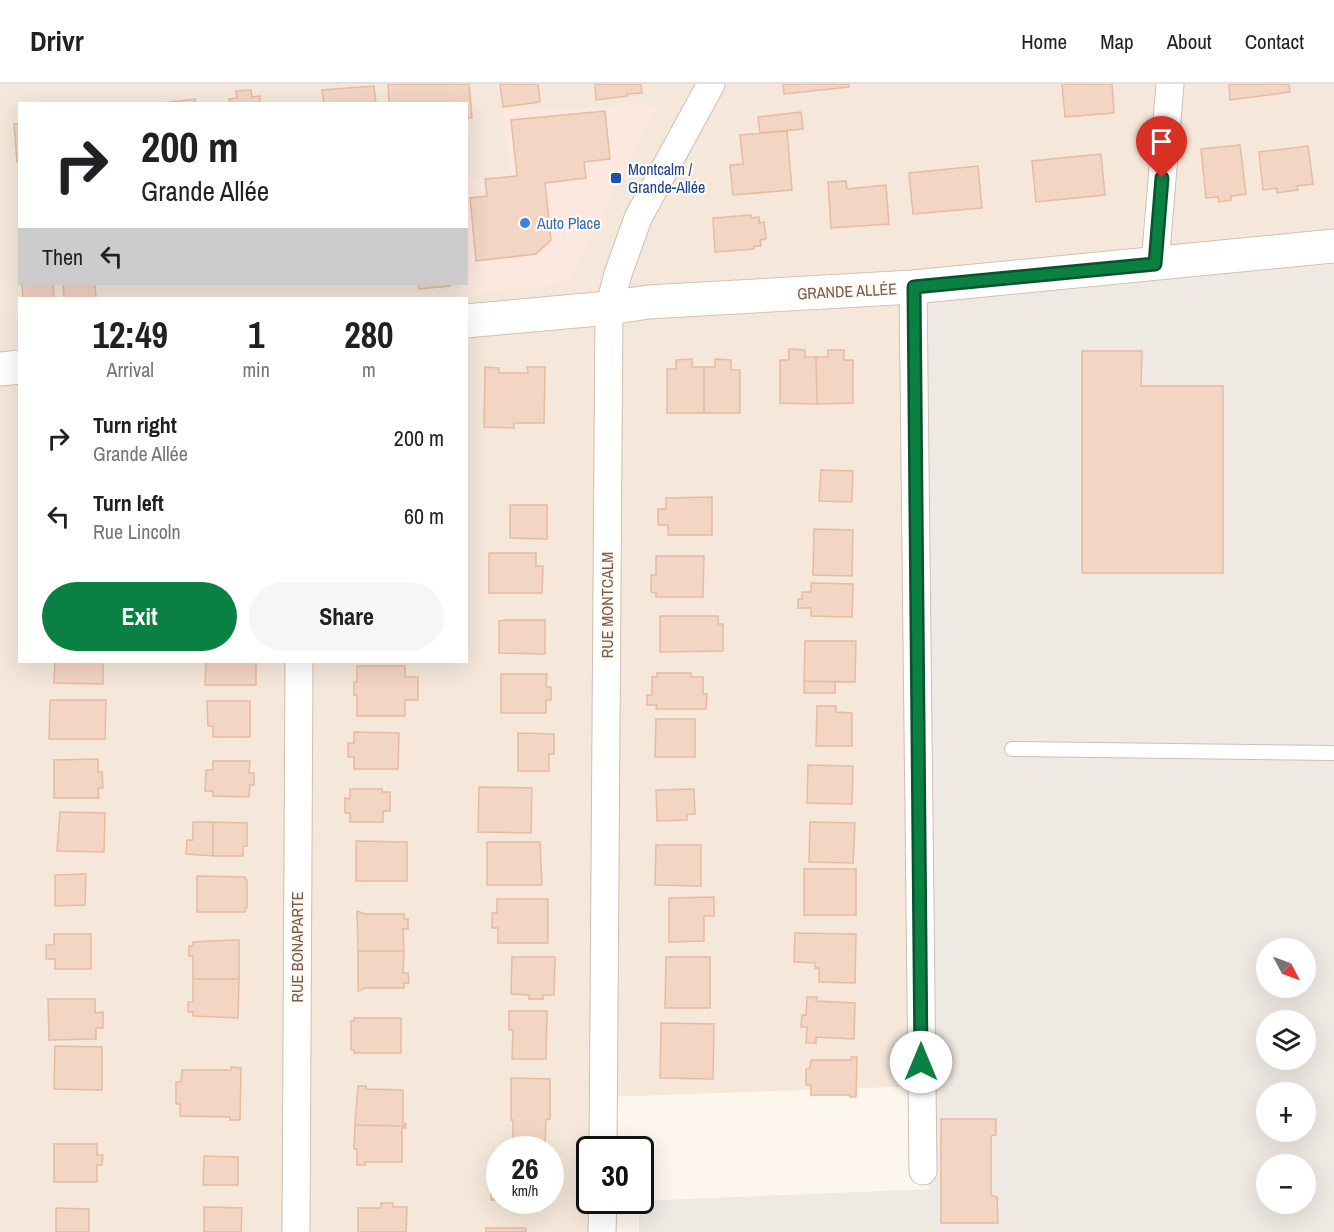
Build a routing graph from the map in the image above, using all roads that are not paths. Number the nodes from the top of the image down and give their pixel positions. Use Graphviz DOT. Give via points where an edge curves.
graph roads {
  1 [pos="711,84"];
  2 [pos="1170,84"];
  3 [pos="1334,246"];
  4 [pos="1155,264"];
  5 [pos="914,287"];
  6 [pos="609,308"];
  7 [pos="468,321"];
  8 [pos="18,367"];
  9 [pos="0,369"];
  10 [pos="299,663"];
  11 [pos="1012,749"];
  12 [pos="1334,753"];
  13 [pos="603,1136"];
  14 [pos="923,1171"];
  15 [pos="603,1214"];
  16 [pos="296,1232"];
  17 [pos="602,1232"];
  1 -- 6 [label="street, RUE MONTCALM" via="638,218"];
  2 -- 4 [label="street"];
  3 -- 4 [label="main road, GRANDE ALLÉE"];
  4 -- 5 [label="main road, GRANDE ALLÉE"];
  5 -- 6 [label="main road, GRANDE ALLÉE" via="648,302"];
  5 -- 14 [label="street"];
  6 -- 7 [label="main road, GRANDE ALLÉE"];
  6 -- 13 [label="street, RUE MONTCALM"];
  8 -- 9 [label="main road"];
  10 -- 16 [label="street, RUE BONAPARTE"];
  11 -- 12 [label="lane"];
  15 -- 17 [label="street"];
}
